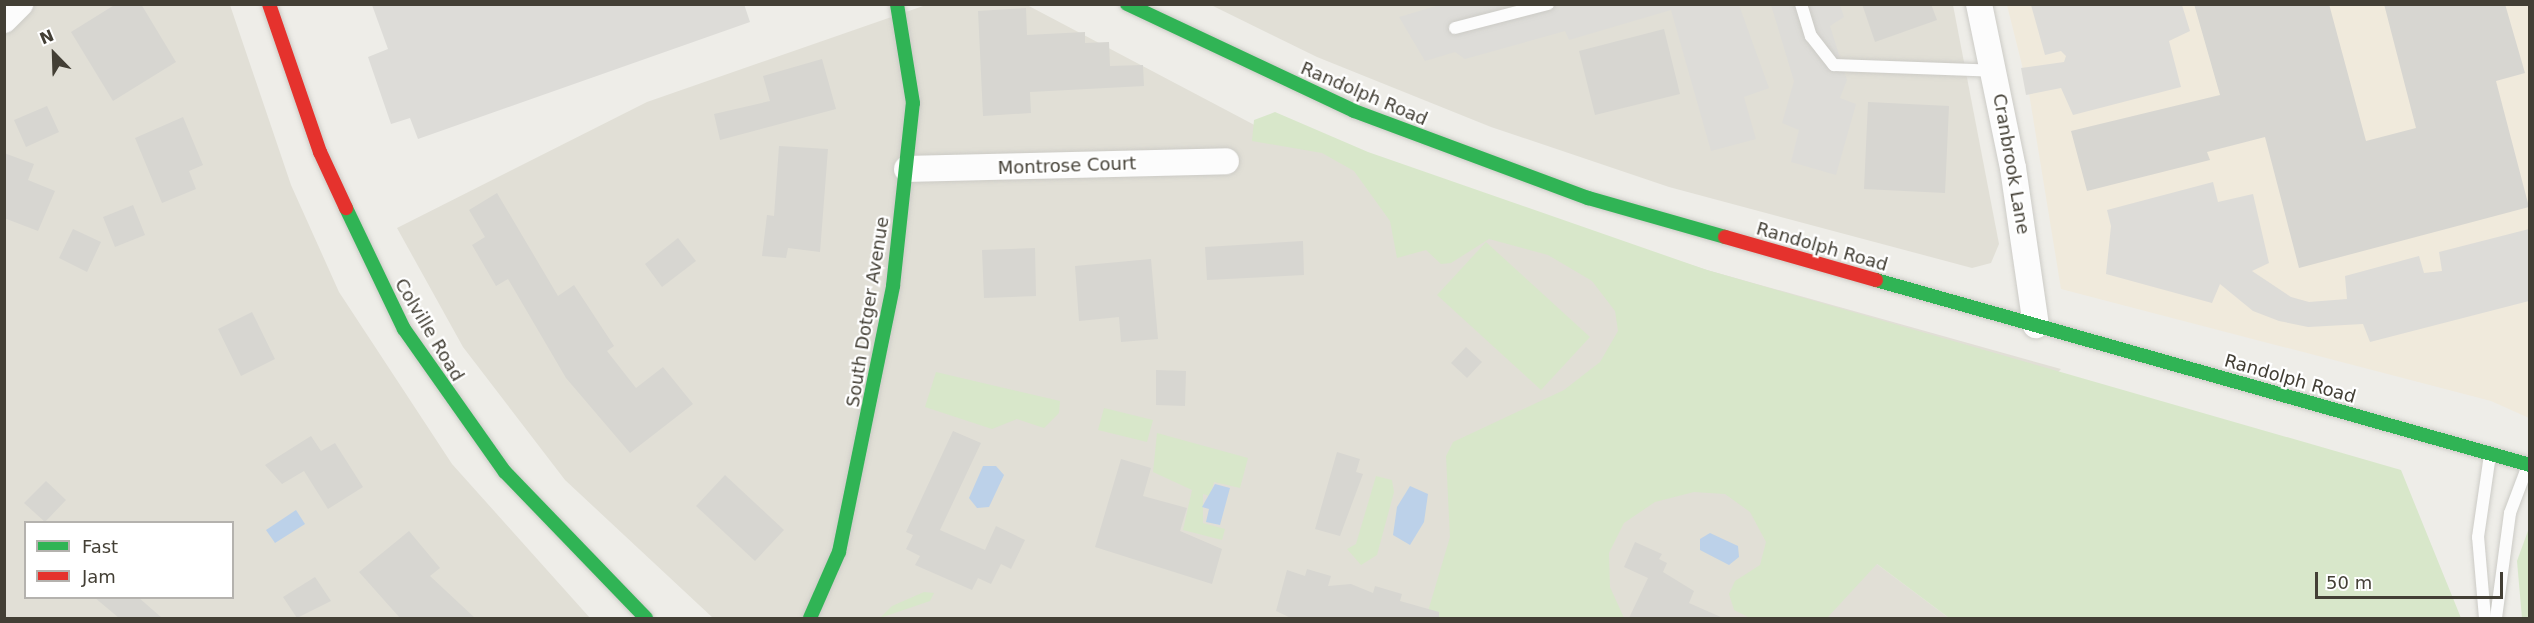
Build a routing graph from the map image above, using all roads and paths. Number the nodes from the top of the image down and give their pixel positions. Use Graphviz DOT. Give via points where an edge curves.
graph roads {
  1 [pos="20,4"];
  2 [pos="269,4"];
  3 [pos="897,4"];
  4 [pos="1127,4"];
  5 [pos="1548,4"];
  6 [pos="1801,4"];
  7 [pos="1979,4"];
  8 [pos="4,20"];
  9 [pos="1455,28"];
  10 [pos="1994,71"];
  11 [pos="1226,161"];
  12 [pos="907,169"];
  13 [pos="2036,325"];
  14 [pos="2491,454"];
  15 [pos="2529,465"];
  16 [pos="646,618"];
  17 [pos="810,618"];
  18 [pos="2485,618"];
  19 [pos="2496,618"];
  1 -- 8 [label="street"];
  2 -- 16 [label="main road, Colville Road" via="320,152 404,329 505,472"];
  3 -- 12 [label="main road, South Dotger Avenue" via="913,103"];
  4 -- 13 [label="main road, Randolph Road" via="1354,111 1470,158 1588,198"];
  5 -- 9 [label="lane"];
  6 -- 10 [label="lane" via="1811,36 1834,65"];
  7 -- 10 [label="street, Cranbrook Lane"];
  10 -- 13 [label="street, Cranbrook Lane"];
  11 -- 12 [label="street, Montrose Court"];
  12 -- 17 [label="main road, South Dotger Avenue" via="879,374 839,552"];
  13 -- 14 [label="main road, Randolph Road"];
  14 -- 15 [label="main road, Randolph Road"];
  14 -- 18 [label="lane" via="2478,537"];
  15 -- 19 [label="lane" via="2510,513"];
}
